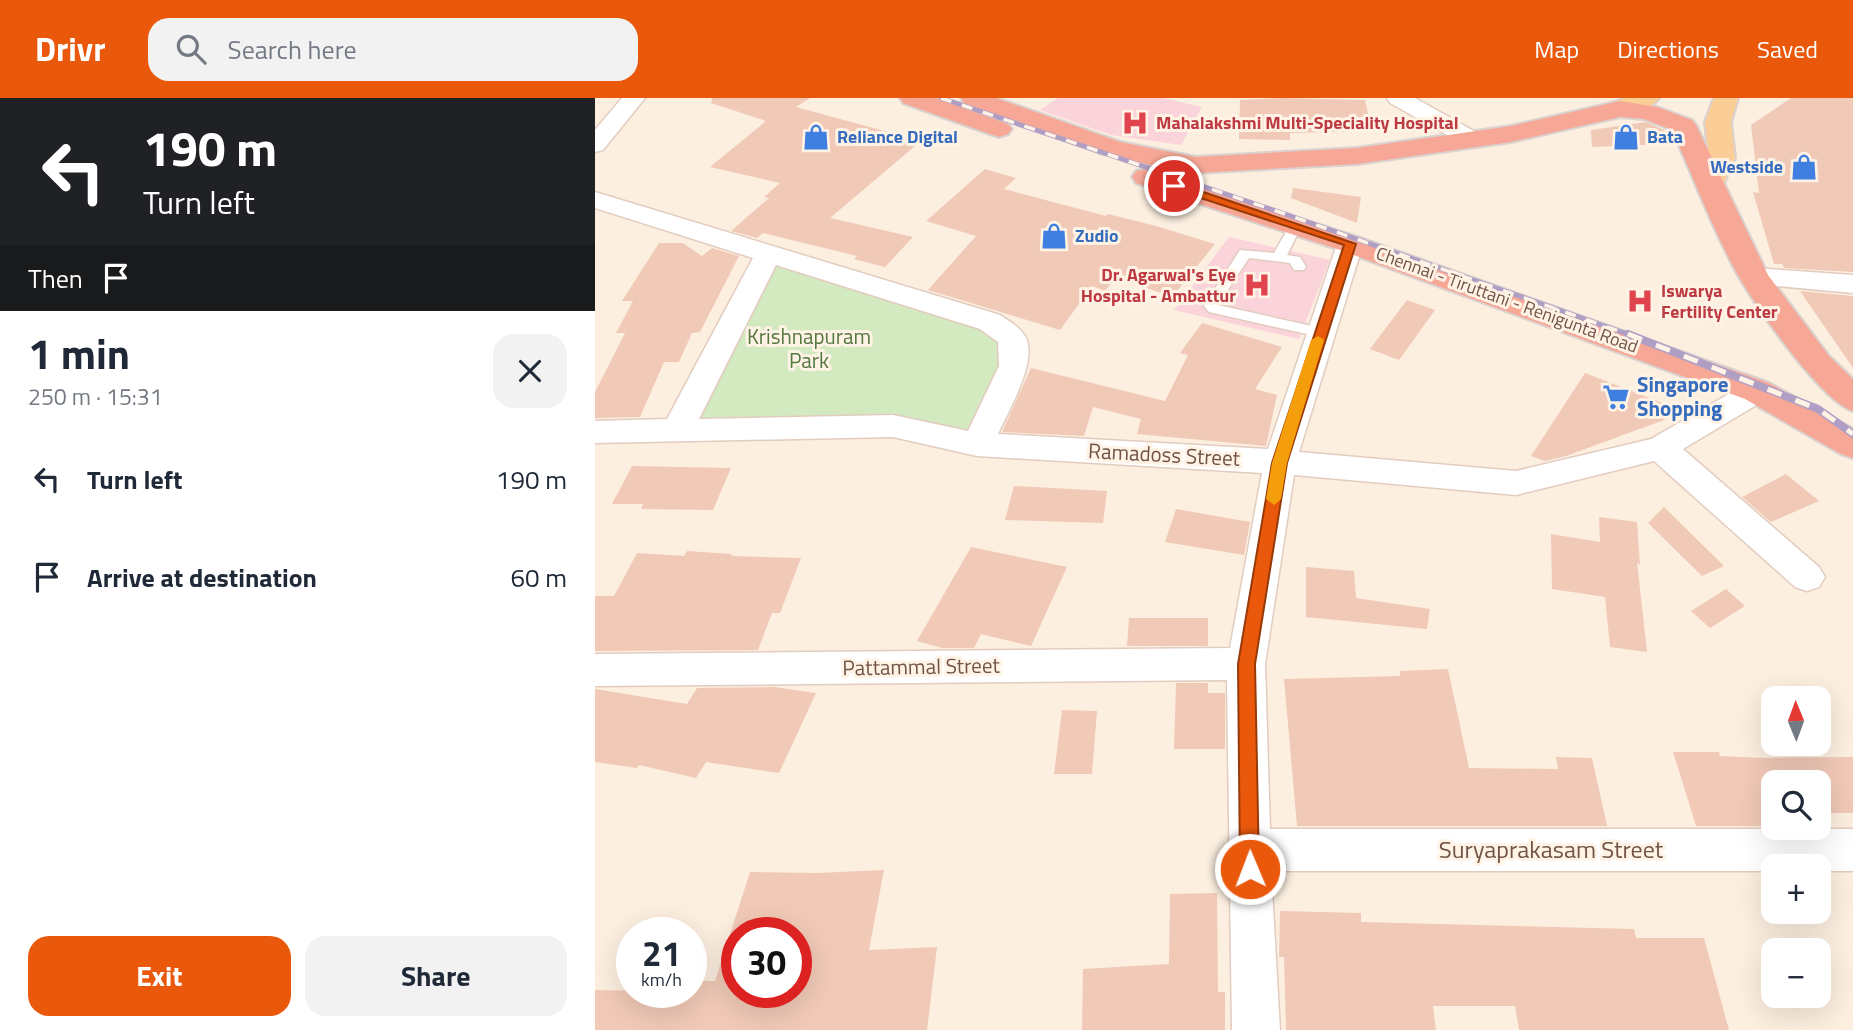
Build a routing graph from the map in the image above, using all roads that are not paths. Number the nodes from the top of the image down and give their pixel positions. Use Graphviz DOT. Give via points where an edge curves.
graph roads {
  1 [pos="634,98"];
  2 [pos="912,98"];
  3 [pos="973,98"];
  4 [pos="1398,98"];
  5 [pos="1647,98"];
  6 [pos="1726,98"];
  7 [pos="1620,109"];
  8 [pos="1473,140"];
  9 [pos="595,145"];
  10 [pos="1223,164"];
  11 [pos="1710,185"];
  12 [pos="595,200"];
  13 [pos="1238,205"];
  14 [pos="1296,225"];
  15 [pos="1350,244"];
  16 [pos="769,253"];
  17 [pos="1279,257"];
  18 [pos="1299,267"];
  19 [pos="1754,277"];
  20 [pos="1853,284"];
  21 [pos="1320,332"];
  22 [pos="1808,352"];
  23 [pos="1757,391"];
  24 [pos="1853,399"];
  25 [pos="677,431"];
  26 [pos="595,432"];
  27 [pos="977,444"];
  28 [pos="1853,445"];
  29 [pos="1660,448"];
  30 [pos="1280,463"];
  31 [pos="1807,578"];
  32 [pos="1246,664"];
  33 [pos="595,670"];
  34 [pos="1249,850"];
  35 [pos="1853,850"];
  36 [pos="1256,1030"];
  1 -- 9 [label="street"];
  2 -- 13 [label="highway, Chennai - Tiruttani - Renigunta Road"];
  3 -- 10 [label="highway" via="1170,163"];
  4 -- 8 [label="street"];
  5 -- 7 [label="main road"];
  6 -- 11 [label="main road" via="1718,122 1722,158"];
  7 -- 8 [label="highway"];
  7 -- 11 [label="highway" via="1648,112 1683,125"];
  8 -- 10 [label="highway" via="1357,156"];
  10 -- 13 [label="highway" via="1207,174"];
  11 -- 19 [label="highway"];
  12 -- 16 [label="street"];
  13 -- 14 [label="highway, Chennai - Tiruttani - Renigunta Road"];
  14 -- 15 [label="highway, Chennai - Tiruttani - Renigunta Road"];
  14 -- 17 [label="lane"];
  15 -- 21 [label="street"];
  15 -- 23 [label="highway, Chennai - Tiruttani - Renigunta Road"];
  16 -- 25 [label="street"];
  16 -- 27 [label="street" via="990,322 1012,338 1014,366"];
  17 -- 18 [label="lane" via="1295,260"];
  17 -- 21 [label="lane" via="1245,253 1211,306"];
  19 -- 20 [label="street"];
  19 -- 22 [label="highway"];
  21 -- 30 [label="street"];
  22 -- 23 [label="highway"];
  22 -- 24 [label="highway"];
  23 -- 28 [label="highway, Chennai - Tiruttani - Renigunta Road"];
  23 -- 29 [label="street, Ramadoss Street"];
  25 -- 26 [label="street, Ramadoss Street"];
  25 -- 27 [label="street, Ramadoss Street" via="893,426"];
  27 -- 30 [label="street, Ramadoss Street"];
  29 -- 30 [label="street, Ramadoss Street" via="1516,484"];
  29 -- 31 [label="street"];
  30 -- 32 [label="street"];
  32 -- 33 [label="street, Pattammal Street"];
  32 -- 34 [label="street"];
  34 -- 35 [label="street, Suryaprakasam Street"];
  34 -- 36 [label="street"];
}
